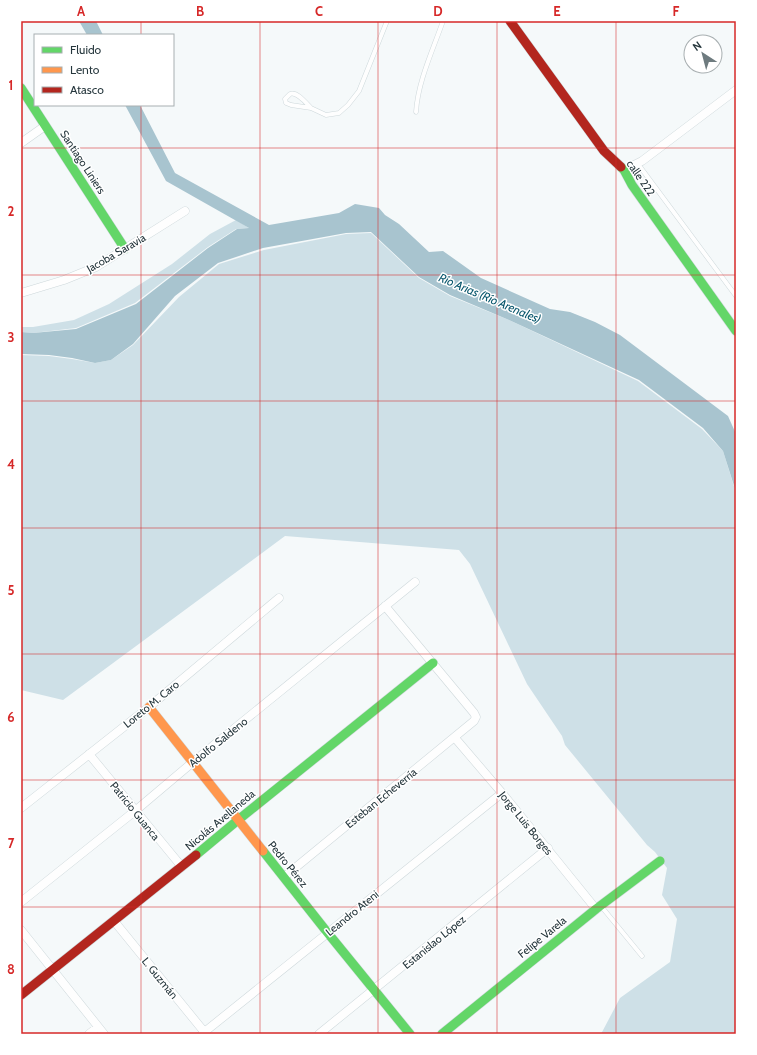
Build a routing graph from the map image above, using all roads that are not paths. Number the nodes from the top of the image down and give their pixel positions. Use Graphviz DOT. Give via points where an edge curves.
graph roads {
  1 [pos="387,21"];
  2 [pos="444,21"];
  3 [pos="510,21"];
  4 [pos="21,88"];
  5 [pos="736,90"];
  6 [pos="311,108"];
  7 [pos="416,112"];
  8 [pos="45,126"];
  9 [pos="21,143"];
  10 [pos="638,164"];
  11 [pos="624,170"];
  12 [pos="185,211"];
  13 [pos="125,249"];
  14 [pos="21,293"];
  15 [pos="736,296"];
  16 [pos="736,331"];
  17 [pos="415,582"];
  18 [pos="279,598"];
  19 [pos="385,606"];
  20 [pos="433,663"];
  21 [pos="149,707"];
  22 [pos="455,738"];
  23 [pos="89,754"];
  24 [pos="193,762"];
  25 [pos="502,792"];
  26 [pos="21,808"];
  27 [pos="135,811"];
  28 [pos="238,820"];
  29 [pos="548,848"];
  30 [pos="660,861"];
  31 [pos="182,868"];
  32 [pos="284,877"];
  33 [pos="21,902"];
  34 [pos="598,908"];
  35 [pos="114,921"];
  36 [pos="21,930"];
  37 [pos="327,932"];
  38 [pos="642,956"];
  39 [pos="53,970"];
  40 [pos="374,990"];
  41 [pos="21,995"];
  42 [pos="98,1027"];
  43 [pos="204,1033"];
  44 [pos="89,1034"];
  45 [pos="104,1034"];
  46 [pos="319,1034"];
  47 [pos="410,1034"];
  48 [pos="442,1034"];
  1 -- 6 [label="lane" via="359,91 348,105 339,113 332,115"];
  2 -- 7 [label="lane" via="424,75"];
  3 -- 11 [label="street, calle 222" via="604,151"];
  4 -- 8 [label="street, Santiago Liniers"];
  5 -- 10 [label="street"];
  6 -- 6 [label="lane" via="294,94 289,94 285,99 290,105"];
  8 -- 9 [label="street"];
  8 -- 13 [label="street, Santiago Liniers"];
  10 -- 11 [label="street"];
  10 -- 15 [label="lane"];
  11 -- 16 [label="street, calle 222"];
  12 -- 13 [label="street, Jacoba Saravia"];
  13 -- 14 [label="street, Jacoba Saravia" via="96,268"];
  17 -- 19 [label="street, Adolfo Saldeno"];
  18 -- 21 [label="street, Loreto M. Caro"];
  19 -- 20 [label="street"];
  19 -- 24 [label="street, Adolfo Saldeno"];
  20 -- 22 [label="street, Esteban Echeverría" via="476,717"];
  20 -- 28 [label="street, Nicolás Avellaneda"];
  21 -- 23 [label="street, Loreto M. Caro"];
  21 -- 24 [label="street, Pedro Pérez"];
  22 -- 25 [label="street, Jorge Luis Borges"];
  22 -- 32 [label="street, Esteban Echeverría"];
  23 -- 26 [label="street, Loreto M. Caro"];
  23 -- 27 [label="street, Patricio Guanca"];
  24 -- 27 [label="street, Adolfo Saldeno"];
  24 -- 28 [label="street, Pedro Pérez"];
  25 -- 29 [label="street, Jorge Luis Borges"];
  25 -- 37 [label="street, Leandro Ateni"];
  27 -- 31 [label="street, Patricio Guanca"];
  27 -- 33 [label="street, Adolfo Saldeno"];
  28 -- 31 [label="street, Nicolás Avellaneda"];
  28 -- 32 [label="street, Pedro Pérez"];
  29 -- 34 [label="street, Jorge Luis Borges"];
  29 -- 40 [label="street, Estanislao López"];
  30 -- 34 [label="street, Felipe Varela"];
  31 -- 35 [label="street, Nicolás Avellaneda"];
  32 -- 37 [label="street, Pedro Pérez"];
  34 -- 38 [label="lane"];
  34 -- 48 [label="street, Felipe Varela"];
  35 -- 39 [label="street, Nicolás Avellaneda"];
  35 -- 43 [label="street, L. Guzmán"];
  36 -- 39 [label="street"];
  37 -- 40 [label="street, Pedro Pérez"];
  37 -- 43 [label="street, Leandro Ateni"];
  39 -- 41 [label="street, Nicolás Avellaneda"];
  39 -- 42 [label="street"];
  40 -- 46 [label="street, Estanislao López"];
  40 -- 47 [label="street, Pedro Pérez"];
  42 -- 44 [label="street"];
  42 -- 45 [label="street"];
}
